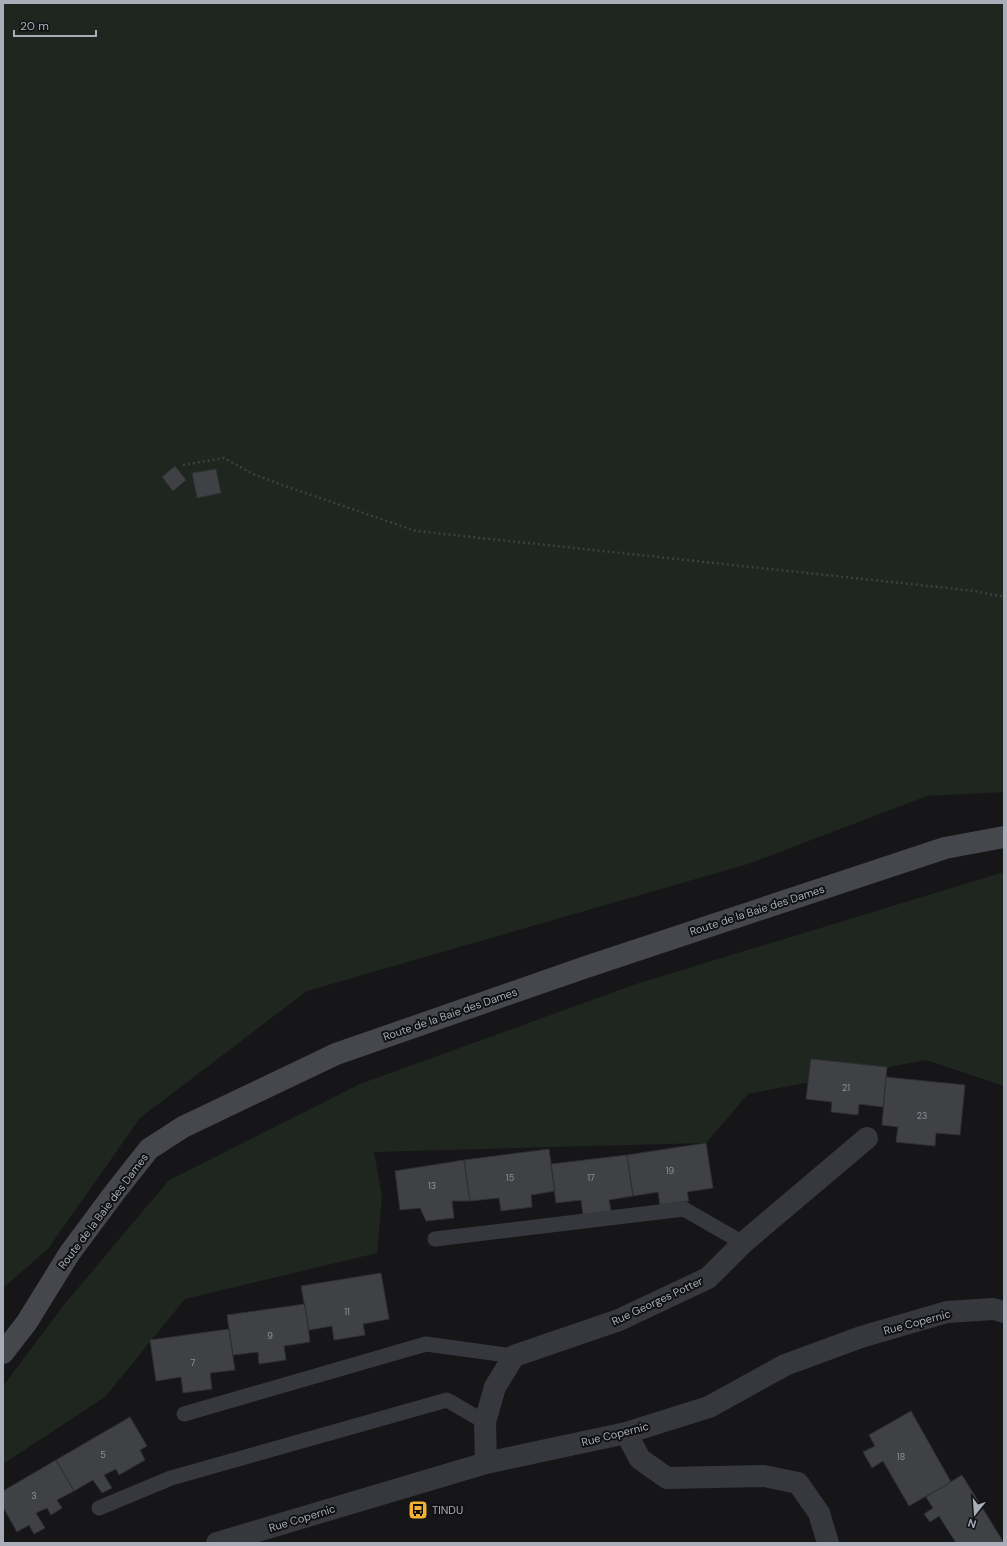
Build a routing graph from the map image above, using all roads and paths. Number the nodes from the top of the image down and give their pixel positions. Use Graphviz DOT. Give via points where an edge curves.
graph roads {
  1 [pos="183,465"];
  2 [pos="1004,597"];
  3 [pos="1004,837"];
  4 [pos="867,1138"];
  5 [pos="435,1239"];
  6 [pos="743,1244"];
  7 [pos="1004,1312"];
  8 [pos="3,1353"];
  9 [pos="514,1356"];
  10 [pos="184,1414"];
  11 [pos="485,1422"];
  12 [pos="626,1433"];
  13 [pos="486,1463"];
  14 [pos="99,1508"];
  15 [pos="246,1539"];
  16 [pos="217,1543"];
  17 [pos="828,1543"];
  1 -- 2 [label="path" via="224,458 253,474 416,531 967,590"];
  3 -- 8 [label="main road, Route de la Baie des Dames" via="945,848 586,967 336,1054 183,1127 150,1149 115,1192 69,1254 27,1322"];
  4 -- 6 [label="street, Rue Georges Potter"];
  5 -- 6 [label="lane" via="684,1209"];
  6 -- 9 [label="street, Rue Georges Potter" via="708,1278 619,1320"];
  7 -- 12 [label="street, Rue Copernic" via="992,1309 947,1312 862,1337 785,1365 709,1407"];
  9 -- 10 [label="lane" via="426,1344"];
  9 -- 11 [label="street" via="495,1387"];
  11 -- 13 [label="street"];
  11 -- 14 [label="lane" via="447,1400 171,1478"];
  12 -- 13 [label="street, Rue Copernic"];
  12 -- 17 [label="street" via="640,1459 667,1478 764,1476 798,1483 819,1513"];
  13 -- 15 [label="street, Rue Copernic"];
  15 -- 16 [label="street, Rue Copernic"];
}
